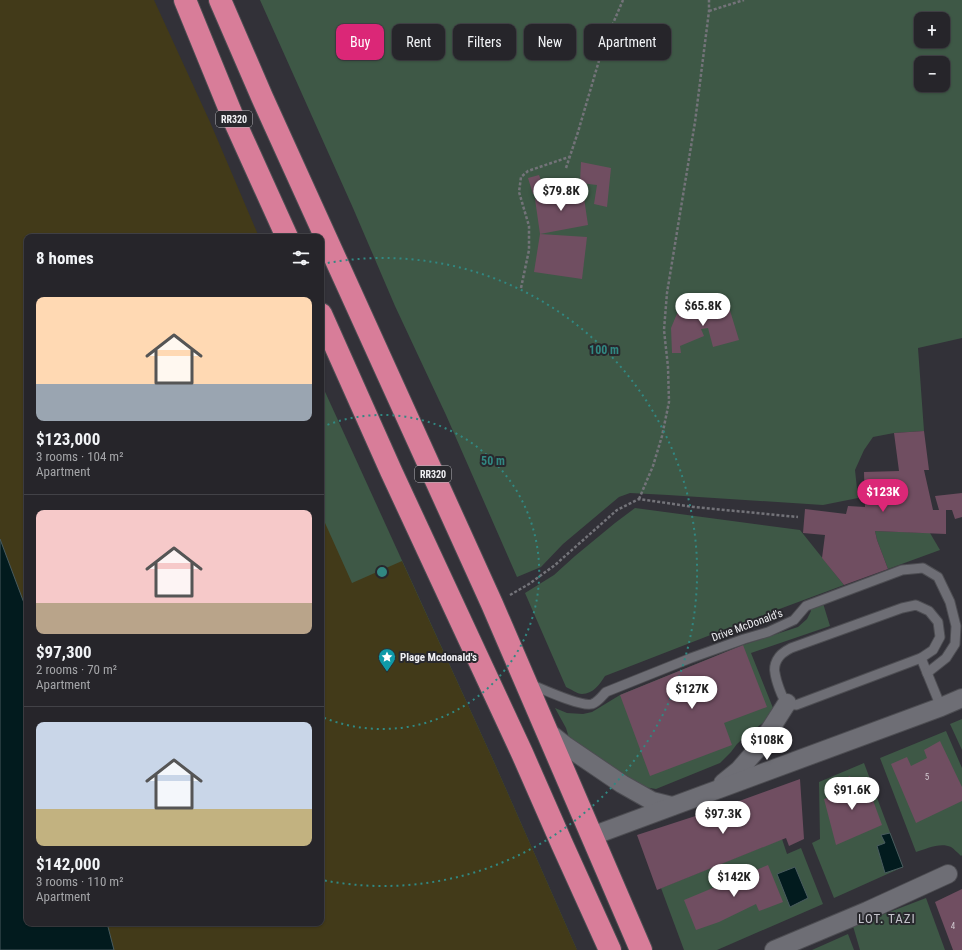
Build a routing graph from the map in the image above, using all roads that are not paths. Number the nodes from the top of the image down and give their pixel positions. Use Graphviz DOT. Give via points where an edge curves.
graph roads {
  1 [pos="185,0"];
  2 [pos="220,0"];
  3 [pos="286,234"];
  4 [pos="324,321"];
  5 [pos="921,658"];
  6 [pos="927,673"];
  7 [pos="526,683"];
  8 [pos="962,698"];
  9 [pos="787,704"];
  10 [pos="940,707"];
  11 [pos="546,731"];
  12 [pos="715,790"];
  13 [pos="672,806"];
  14 [pos="592,836"];
  15 [pos="948,874"];
  16 [pos="610,950"];
  17 [pos="641,950"];
  18 [pos="774,950"];
  1 -- 3 [label="highway, RR320" via="234,120"];
  2 -- 7 [label="highway, RR320"];
  4 -- 16 [label="highway"];
  5 -- 6 [label="lane"];
  5 -- 9 [label="lane" via="796,705"];
  5 -- 9 [label="lane" via="933,650 940,637 938,622 929,611 916,605 902,608 782,653 776,661 774,671"];
  6 -- 7 [label="lane, Drive McDonald's" via="946,658 955,644 956,626 950,602 938,577 923,568 902,570 806,606 794,620 768,632 691,658 606,692 591,704 583,704"];
  6 -- 10 [label="lane"];
  7 -- 11 [label="highway, RR320"];
  8 -- 10 [label="street"];
  9 -- 12 [label="street" via="759,747 739,770"];
  10 -- 12 [label="street"];
  11 -- 13 [label="street" via="622,784 652,801"];
  11 -- 14 [label="highway, RR320"];
  12 -- 13 [label="street"];
  13 -- 14 [label="street"];
  14 -- 17 [label="highway, RR320"];
  15 -- 18 [label="street"];
}
